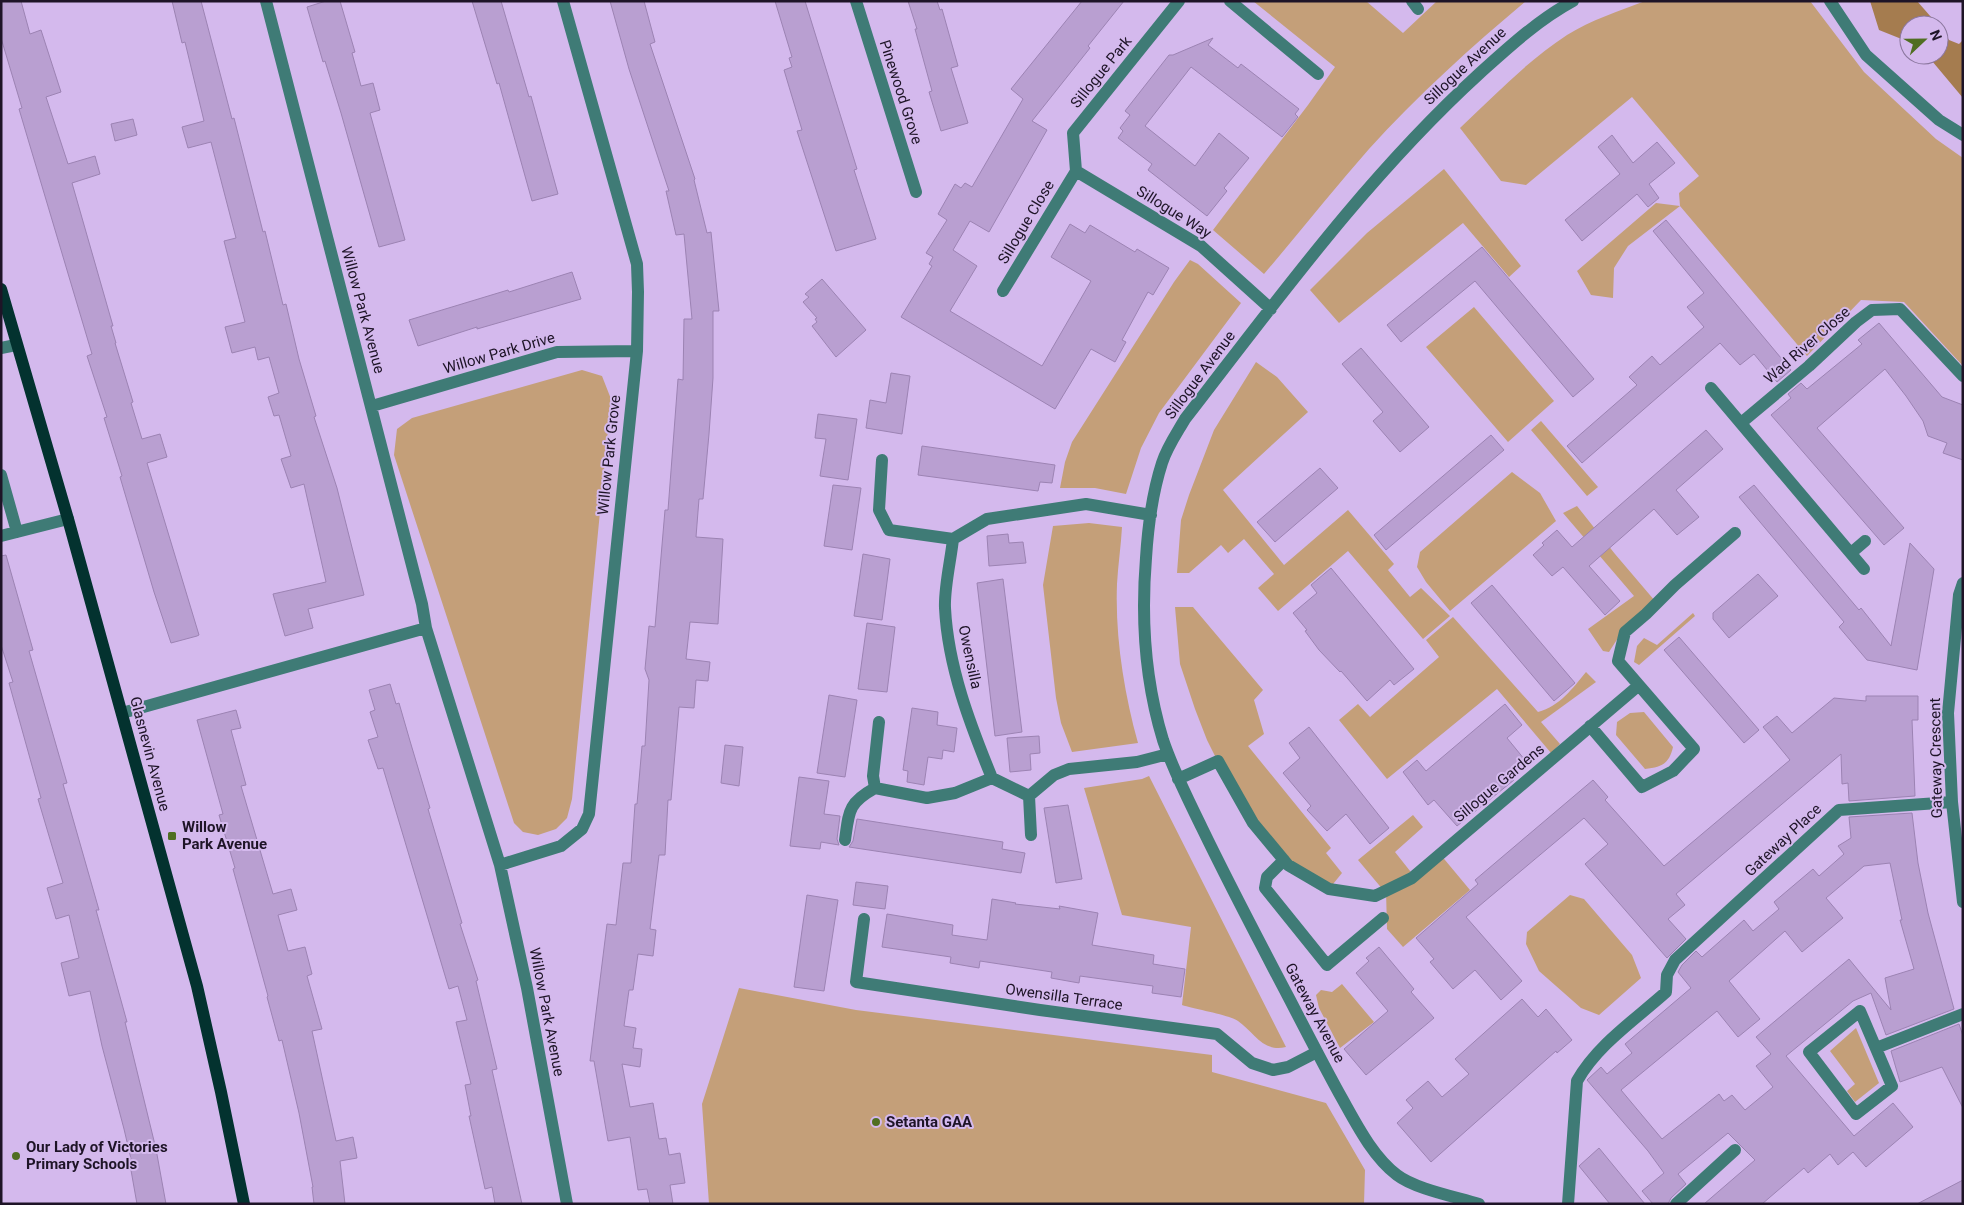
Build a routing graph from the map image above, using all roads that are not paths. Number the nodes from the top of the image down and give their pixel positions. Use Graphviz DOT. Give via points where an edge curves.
graph roads {
  1 [pos="266,1"];
  2 [pos="563,1"];
  3 [pos="856,1"];
  4 [pos="1179,1"];
  5 [pos="1230,1"];
  6 [pos="1573,1"];
  7 [pos="1830,1"];
  8 [pos="1318,74"];
  9 [pos="1963,135"];
  10 [pos="1076,171"];
  11 [pos="916,192"];
  12 [pos="1,289"];
  13 [pos="1003,291"];
  14 [pos="1271,309"];
  15 [pos="16,345"];
  16 [pos="1,348"];
  17 [pos="637,351"];
  18 [pos="1963,376"];
  19 [pos="1711,388"];
  20 [pos="372,406"];
  21 [pos="1740,423"];
  22 [pos="882,460"];
  23 [pos="1,475"];
  24 [pos="1150,515"];
  25 [pos="68,519"];
  26 [pos="17,532"];
  27 [pos="1735,533"];
  28 [pos="1,536"];
  29 [pos="953,539"];
  30 [pos="1865,541"];
  31 [pos="1851,553"];
  32 [pos="1864,568"];
  33 [pos="1963,583"];
  34 [pos="426,628"];
  35 [pos="1638,686"];
  36 [pos="122,713"];
  37 [pos="879,722"];
  38 [pos="1590,726"];
  39 [pos="1168,754"];
  40 [pos="992,778"];
  41 [pos="1178,779"];
  42 [pos="875,788"];
  43 [pos="1029,796"];
  44 [pos="1952,802"];
  45 [pos="1030,835"];
  46 [pos="845,840"];
  47 [pos="1284,860"];
  48 [pos="500,865"];
  49 [pos="1961,872"];
  50 [pos="1963,902"];
  51 [pos="1383,918"];
  52 [pos="864,919"];
  53 [pos="1963,1014"];
  54 [pos="1876,1048"];
  55 [pos="1317,1052"];
  56 [pos="1735,1150"];
  57 [pos="244,1204"];
  58 [pos="567,1204"];
  59 [pos="1479,1204"];
  60 [pos="1568,1204"];
  61 [pos="1676,1204"];
  1 -- 20 [label="street, Willow Park Avenue"];
  2 -- 17 [label="street, Willow Park Grove" via="637,264"];
  3 -- 11 [label="street, Pinewood Grove"];
  4 -- 10 [label="street, Sillogue Park" via="1073,133"];
  5 -- 8 [label="street"];
  6 -- 14 [label="street, Sillogue Avenue" via="1522,36 1459,92 1405,147"];
  7 -- 9 [label="street" via="1866,54 1938,120"];
  10 -- 13 [label="street, Sillogue Close"];
  10 -- 14 [label="street, Sillogue Way" via="1200,246"];
  12 -- 15 [label="main road, Glasnevin Avenue"];
  14 -- 24 [label="street, Sillogue Avenue" via="1185,419 1162,462"];
  15 -- 16 [label="street"];
  15 -- 25 [label="main road, Glasnevin Avenue"];
  17 -- 20 [label="street, Willow Park Drive" via="557,352"];
  17 -- 48 [label="street, Willow Park Grove" via="589,814 582,829 562,846"];
  18 -- 21 [label="street, Wad River Close" via="1900,309 1872,310"];
  19 -- 21 [label="street"];
  20 -- 34 [label="street, Willow Park Avenue"];
  21 -- 31 [label="street"];
  22 -- 29 [label="street" via="879,510 889,530"];
  23 -- 26 [label="street"];
  24 -- 29 [label="street" via="1086,504 987,519"];
  24 -- 39 [label="street, Sillogue Avenue" via="1143,589 1144,634 1150,679"];
  25 -- 26 [label="street"];
  25 -- 36 [label="main road, Glasnevin Avenue"];
  26 -- 28 [label="street"];
  27 -- 35 [label="street" via="1625,632 1618,660"];
  29 -- 40 [label="street, Owensilla" via="944,606 949,649 959,690"];
  30 -- 31 [label="street"];
  31 -- 32 [label="street"];
  33 -- 44 [label="street, Gateway Crescent" via="1959,594 1948,713"];
  34 -- 36 [label="street"];
  34 -- 48 [label="street, Willow Park Avenue"];
  35 -- 38 [label="street, Sillogue Gardens"];
  35 -- 38 [label="street" via="1694,749 1673,771 1642,787"];
  36 -- 57 [label="main road, Glasnevin Avenue" via="197,986"];
  37 -- 42 [label="street" via="873,776"];
  38 -- 47 [label="street, Sillogue Gardens" via="1412,878 1374,896 1329,889"];
  39 -- 41 [label="street, Sillogue Avenue"];
  39 -- 43 [label="street" via="1137,762 1069,769 1054,775"];
  40 -- 42 [label="street" via="955,793 927,798"];
  40 -- 43 [label="street"];
  41 -- 47 [label="street" via="1218,761 1253,823"];
  41 -- 55 [label="street, Gateway Avenue"];
  42 -- 46 [label="street" via="859,797 849,812"];
  43 -- 45 [label="street"];
  44 -- 49 [label="street, Gateway Crescent"];
  44 -- 60 [label="street, Gateway Place" via="1839,810 1675,960 1667,975 1666,992 1605,1046 1580,1076 1576,1088"];
  47 -- 51 [label="street" via="1267,877 1265,888 1327,965"];
  48 -- 58 [label="street, Willow Park Avenue" via="527,988"];
  49 -- 50 [label="street, Gateway Crescent"];
  52 -- 55 [label="street, Owensilla Terrace" via="856,982 1217,1034 1252,1063 1273,1070 1288,1067"];
  53 -- 54 [label="street"];
  54 -- 54 [label="street" via="1860,1011 1809,1052 1856,1114 1892,1086"];
  55 -- 59 [label="street, Gateway Avenue" via="1363,1134 1398,1176"];
  56 -- 61 [label="street"];
}
